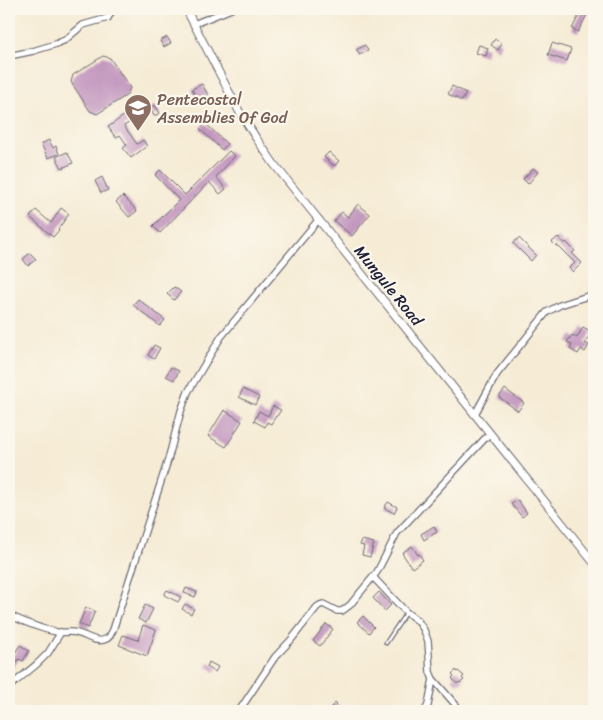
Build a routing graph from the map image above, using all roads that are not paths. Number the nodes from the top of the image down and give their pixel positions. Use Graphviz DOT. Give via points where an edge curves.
graph roads {
  1 [pos="114,9"];
  2 [pos="186,9"];
  3 [pos="231,9"];
  4 [pos="194,24"];
  5 [pos="9,56"];
  6 [pos="319,219"];
  7 [pos="594,294"];
  8 [pos="475,414"];
  9 [pos="490,432"];
  10 [pos="594,563"];
  11 [pos="373,577"];
  12 [pos="406,612"];
  13 [pos="9,615"];
  14 [pos="61,632"];
  15 [pos="386,643"];
  16 [pos="433,679"];
  17 [pos="9,687"];
  18 [pos="239,711"];
  19 [pos="425,711"];
  20 [pos="461,711"];
  1 -- 5 [label="street" via="108,18 83,25 65,40"];
  2 -- 4 [label="street, Mungule Road"];
  3 -- 4 [label="street"];
  4 -- 6 [label="street, Mungule Road" via="256,138"];
  6 -- 8 [label="street, Mungule Road"];
  6 -- 14 [label="street" via="222,337 188,392 110,637 95,640 77,633"];
  7 -- 8 [label="street" via="547,312 497,374"];
  8 -- 9 [label="street, Mungule Road"];
  9 -- 10 [label="street, Mungule Road"];
  9 -- 11 [label="street" via="397,533"];
  11 -- 12 [label="street"];
  11 -- 18 [label="street" via="346,609 342,611 320,605 276,657"];
  12 -- 15 [label="lane"];
  12 -- 16 [label="street" via="424,630"];
  13 -- 14 [label="street" via="37,627"];
  14 -- 17 [label="street" via="48,653"];
  16 -- 19 [label="street"];
  16 -- 20 [label="street"];
}
